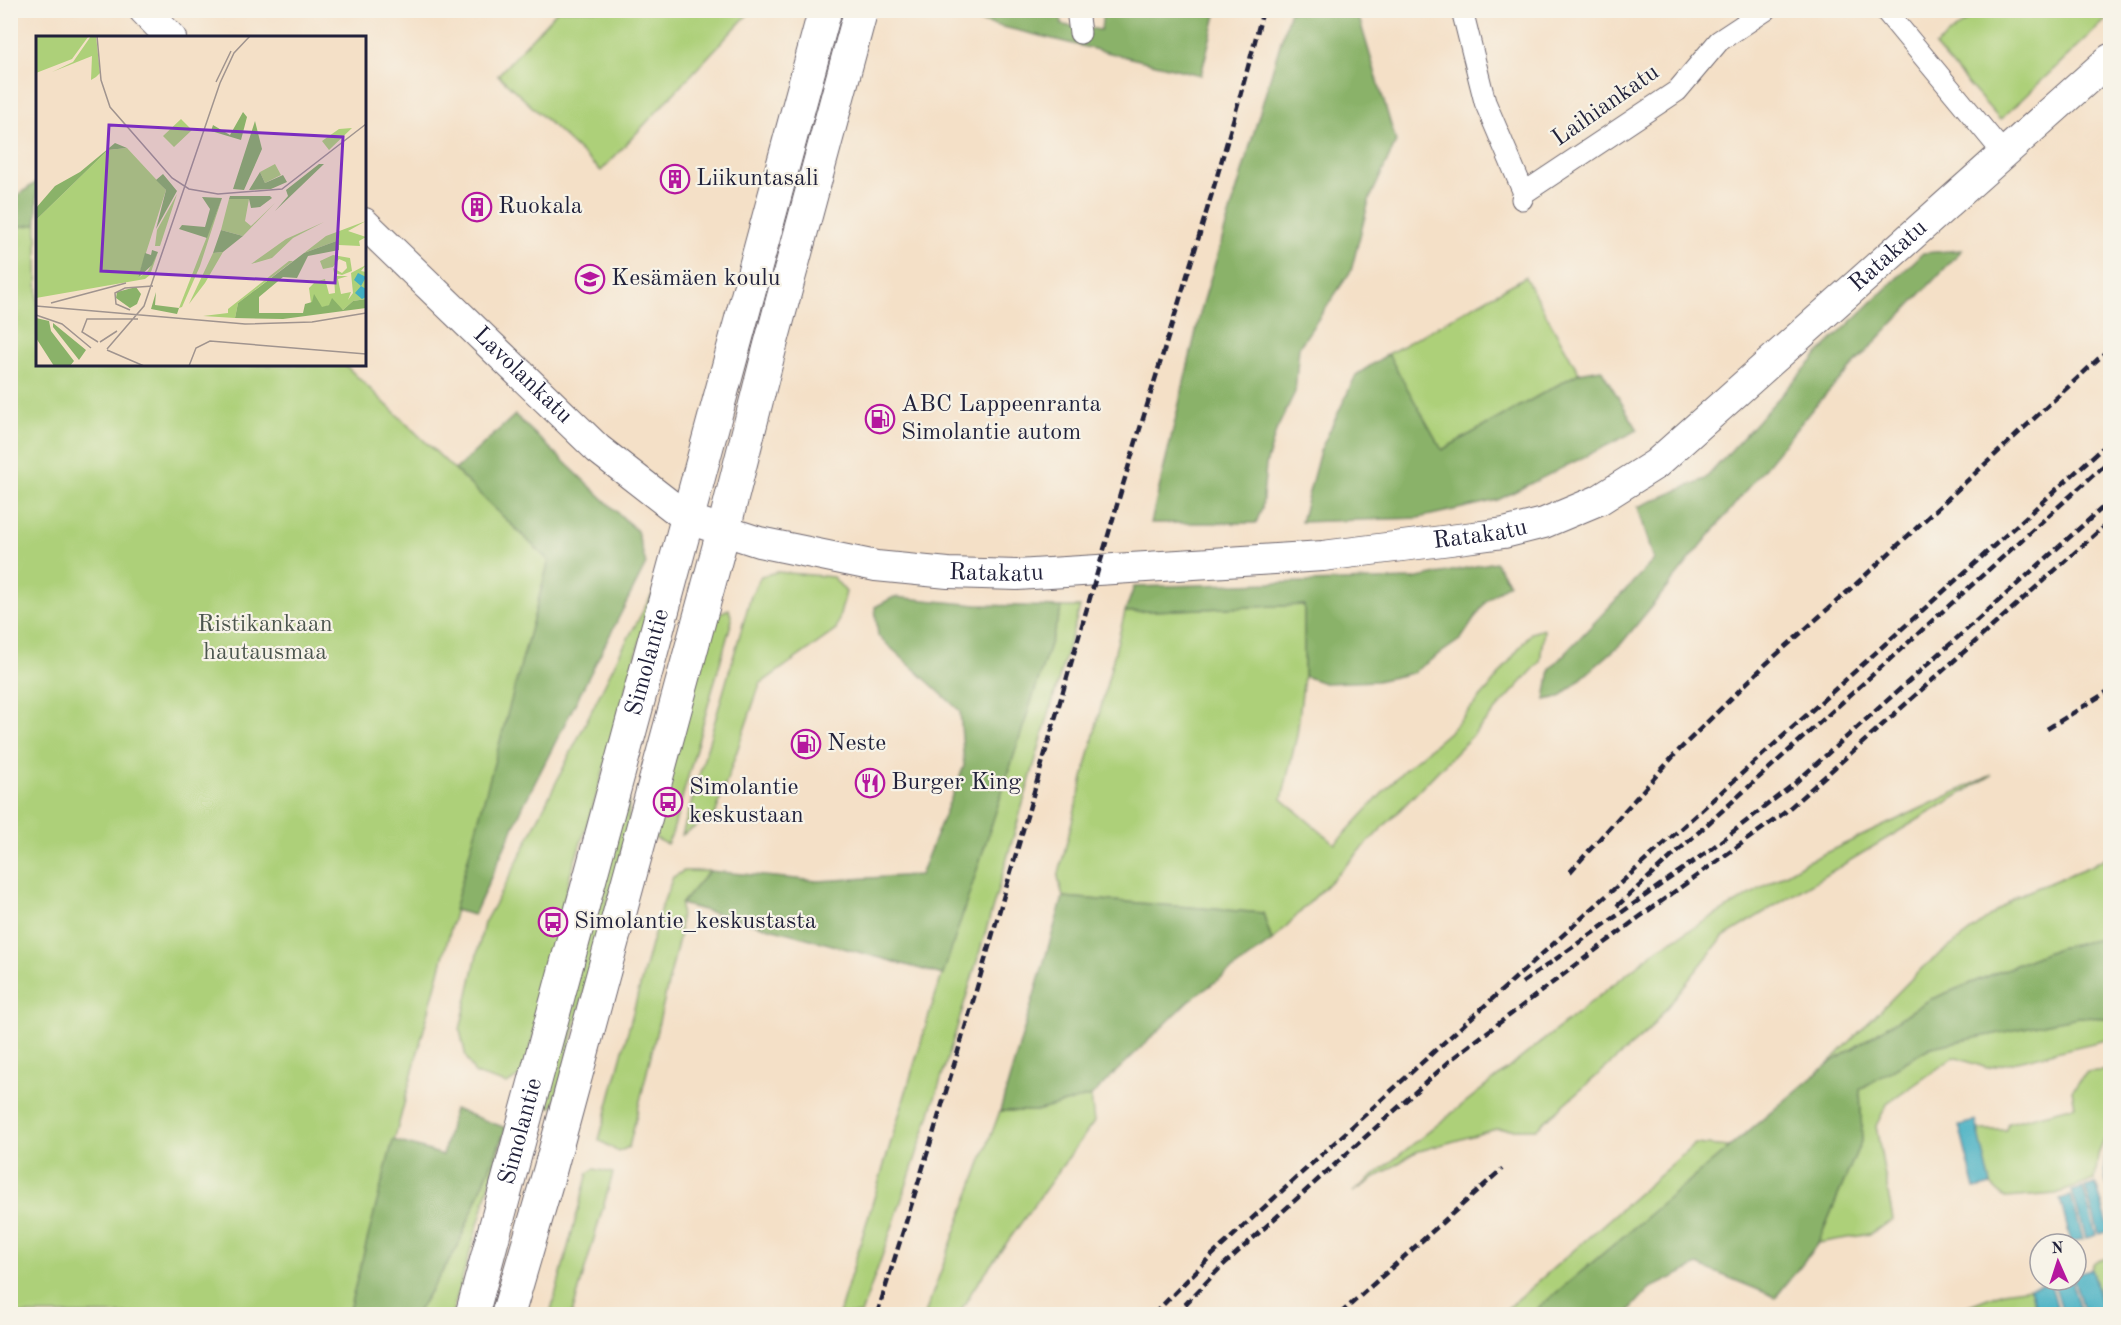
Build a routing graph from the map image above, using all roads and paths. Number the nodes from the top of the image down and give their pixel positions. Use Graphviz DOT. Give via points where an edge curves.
graph roads {
  1 [pos="144,10"];
  2 [pos="825,10"];
  3 [pos="861,10"];
  4 [pos="1077,10"];
  5 [pos="1462,10"];
  6 [pos="1766,10"];
  7 [pos="1885,10"];
  8 [pos="1080,33"];
  9 [pos="169,36"];
  10 [pos="2110,59"];
  11 [pos="2005,155"];
  12 [pos="366,225"];
  13 [pos="688,519"];
  14 [pos="723,532"];
  15 [pos="472,1314"];
  16 [pos="508,1314"];
  1 -- 9 [label="main road"];
  2 -- 13 [label="main road, Simolantie"];
  3 -- 14 [label="main road, Simolantie"];
  4 -- 8 [label="street"];
  5 -- 6 [label="street, Laihiankatu" via="1485,102 1523,196 1677,91 1719,41"];
  7 -- 11 [label="street"];
  10 -- 11 [label="main road, Ratakatu"];
  11 -- 14 [label="main road, Ratakatu" via="1656,464 1599,500 1544,523 1504,533 1323,556 1017,575 876,566"];
  12 -- 13 [label="main road, Lavolankatu" via="598,449"];
  13 -- 14 [label="main road, Ratakatu"];
  13 -- 15 [label="main road, Simolantie"];
  14 -- 16 [label="main road, Simolantie"];
}
